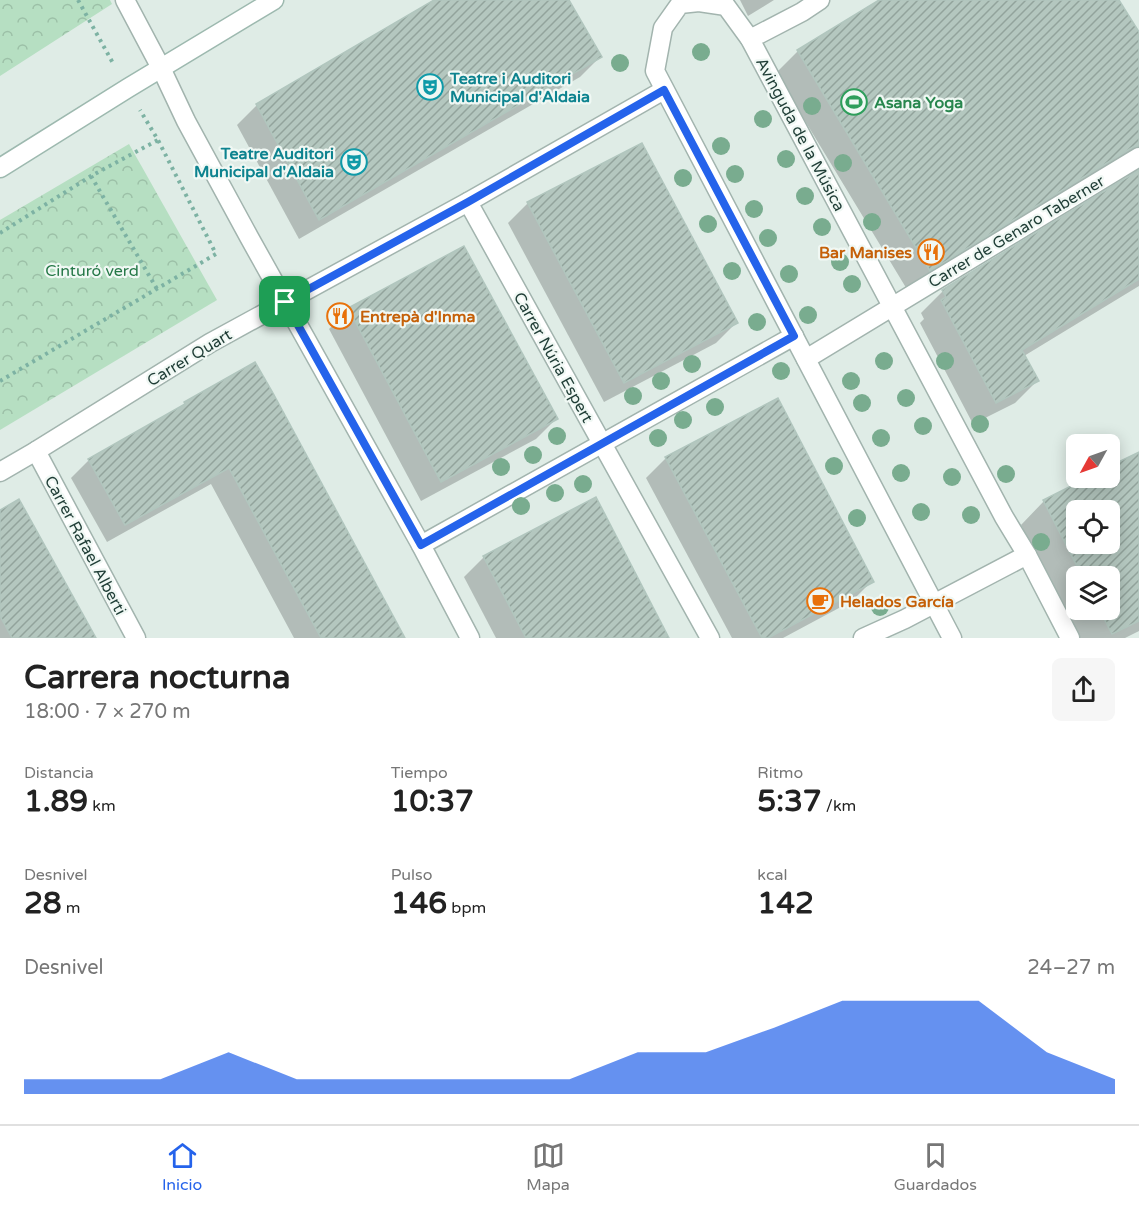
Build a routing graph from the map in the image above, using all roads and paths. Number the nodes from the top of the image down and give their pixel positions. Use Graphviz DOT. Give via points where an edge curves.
graph roads {
  1 [pos="78,0"];
  2 [pos="125,0"];
  3 [pos="274,0"];
  4 [pos="820,0"];
  5 [pos="678,2"];
  6 [pos="750,39"];
  7 [pos="161,68"];
  8 [pos="128,88"];
  9 [pos="664,90"];
  10 [pos="158,140"];
  11 [pos="1139,157"];
  12 [pos="0,168"];
  13 [pos="91,176"];
  14 [pos="468,202"];
  15 [pos="0,233"];
  16 [pos="156,290"];
  17 [pos="285,302"];
  18 [pos="892,306"];
  19 [pos="794,336"];
  20 [pos="806,358"];
  21 [pos="1,380"];
  22 [pos="602,444"];
  23 [pos="36,451"];
  24 [pos="0,472"];
  25 [pos="421,545"];
  26 [pos="1027,555"];
  27 [pos="934,604"];
  28 [pos="136,638"];
  29 [pos="470,638"];
  30 [pos="710,638"];
  31 [pos="863,638"];
  32 [pos="952,638"];
  33 [pos="1070,638"];
  1 -- 8 [label="path"];
  2 -- 7 [label="street"];
  3 -- 7 [label="street"];
  4 -- 6 [label="street"];
  5 -- 6 [label="street, Avinguda de la Música" via="726,6"];
  5 -- 9 [label="street, Avinguda de la Música" via="663,28 655,71"];
  6 -- 18 [label="street, Avinguda de la Música"];
  7 -- 8 [label="street"];
  7 -- 17 [label="street"];
  8 -- 10 [label="path"];
  8 -- 12 [label="street"];
  9 -- 14 [label="street, Carrer Quart"];
  9 -- 19 [label="street, Avinguda de la Música"];
  10 -- 13 [label="path"];
  10 -- 16 [label="path" via="216,255"];
  11 -- 18 [label="street, Carrer de Genaro Taberner"];
  13 -- 15 [label="path"];
  13 -- 16 [label="path"];
  14 -- 17 [label="street, Carrer Quart"];
  14 -- 22 [label="street, Carrer Núria Espert"];
  16 -- 21 [label="path"];
  17 -- 23 [label="street, Carrer Quart" via="210,343"];
  17 -- 25 [label="street"];
  18 -- 20 [label="street"];
  18 -- 26 [label="street, Avinguda de la Música"];
  19 -- 20 [label="street, Avinguda de la Música"];
  19 -- 22 [label="street"];
  20 -- 27 [label="street, Avinguda de la Música"];
  22 -- 25 [label="street"];
  22 -- 30 [label="street, Carrer Núria Espert"];
  23 -- 24 [label="street, Carrer Quart"];
  23 -- 28 [label="street, Carrer Rafael Alberti"];
  25 -- 29 [label="street"];
  26 -- 27 [label="street"];
  26 -- 33 [label="street, Avinguda de la Música"];
  27 -- 31 [label="street"];
  27 -- 32 [label="street, Avinguda de la Música"];
}
